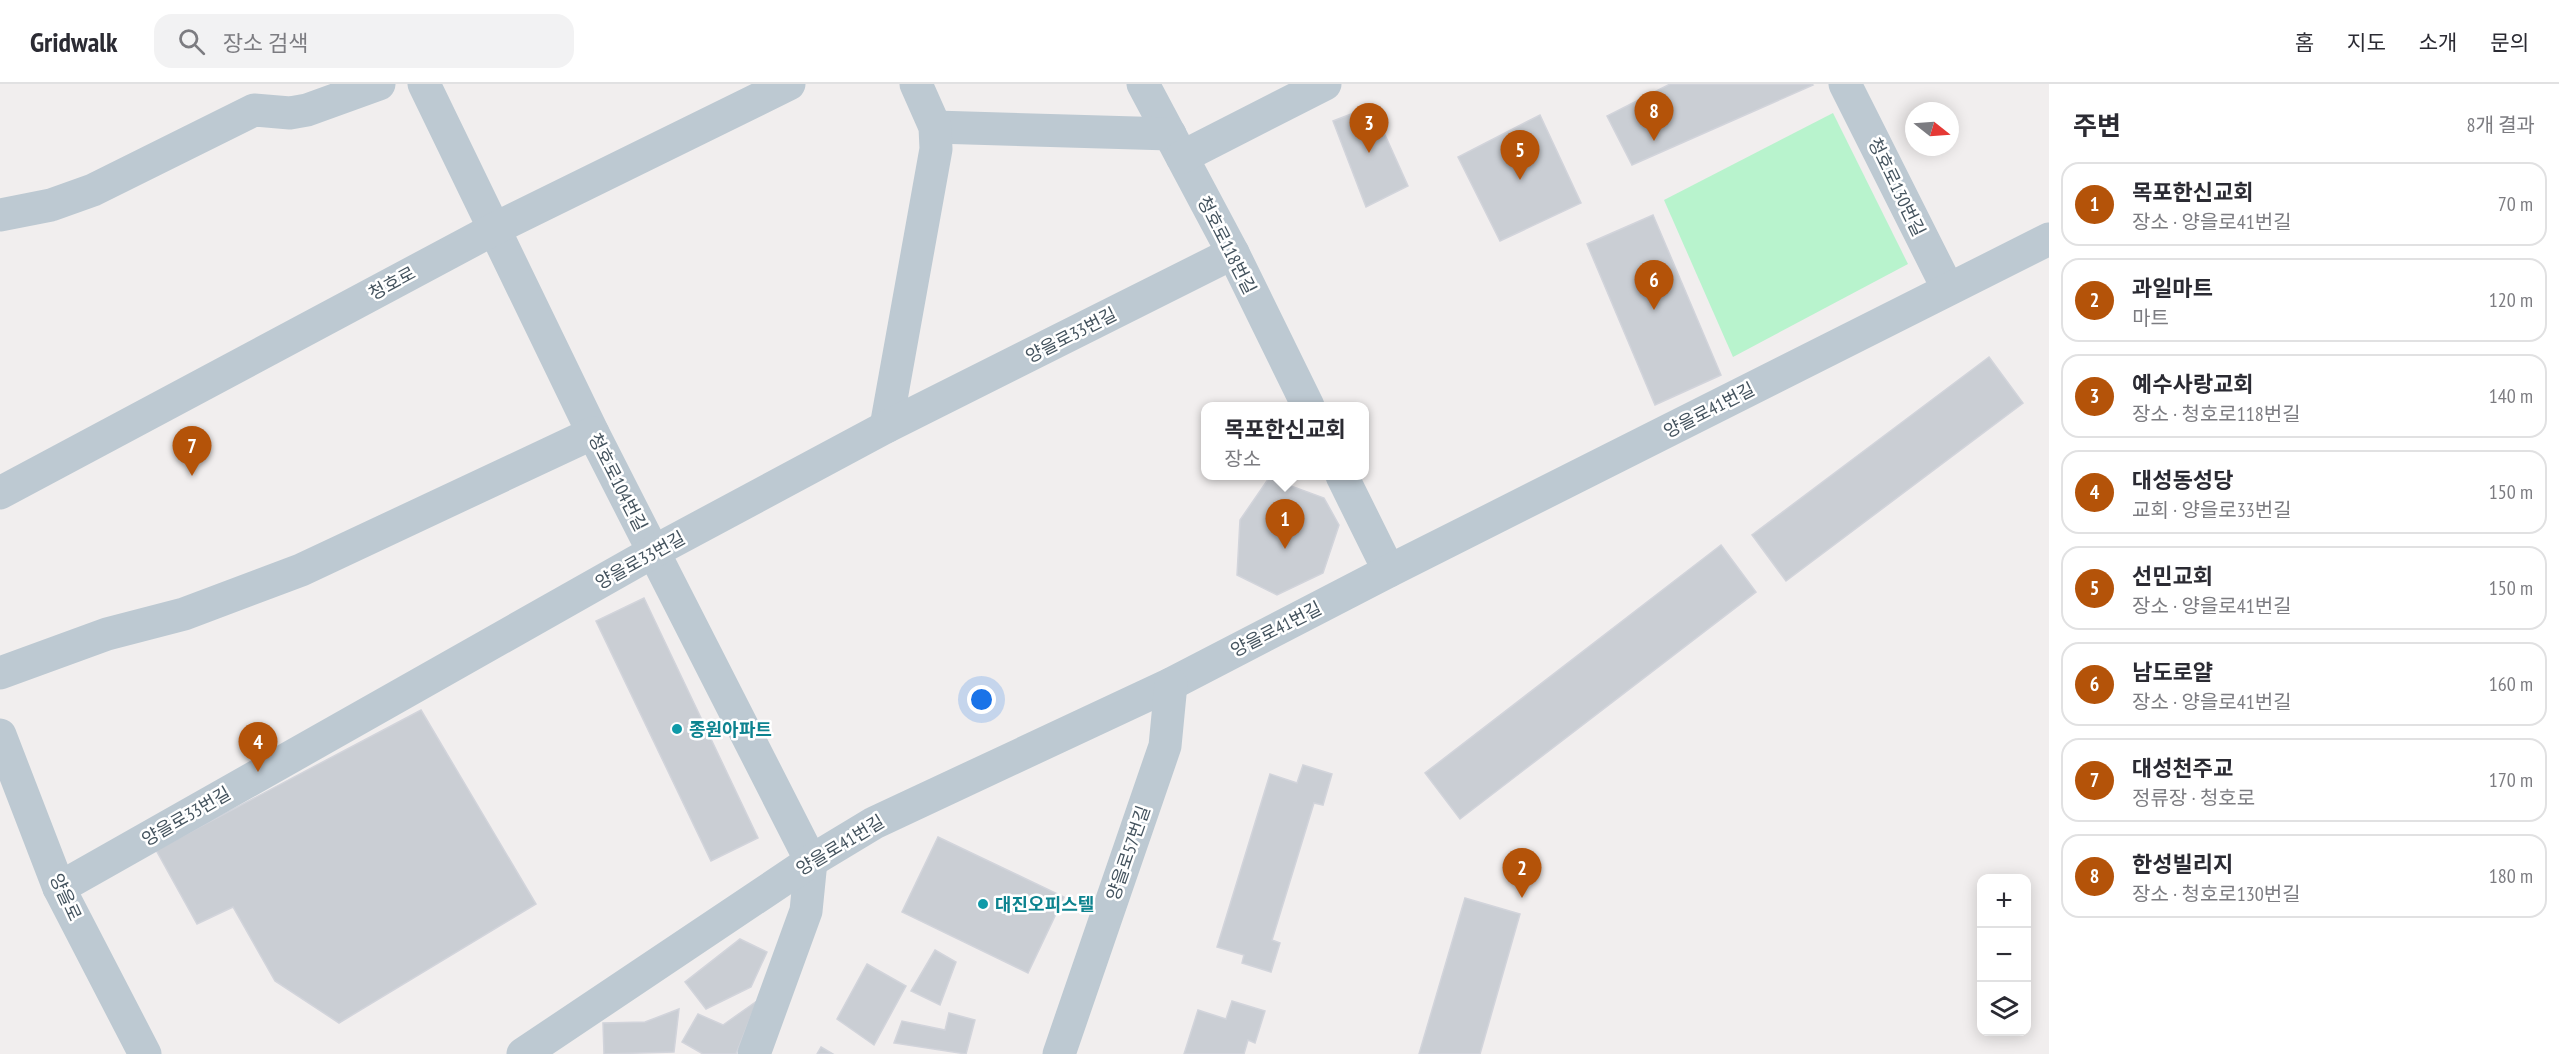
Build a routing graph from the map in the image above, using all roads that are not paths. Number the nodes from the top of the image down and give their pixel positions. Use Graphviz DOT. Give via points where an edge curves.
graph roads {
  1 [pos="379,84"];
  2 [pos="424,84"];
  3 [pos="789,84"];
  4 [pos="916,84"];
  5 [pos="1143,84"];
  6 [pos="1326,84"];
  7 [pos="1845,84"];
  8 [pos="935,127"];
  9 [pos="1176,146"];
  10 [pos="0,215"];
  11 [pos="494,230"];
  12 [pos="2049,239"];
  13 [pos="1233,254"];
  14 [pos="2034,257"];
  15 [pos="1948,290"];
  16 [pos="1306,402"];
  17 [pos="886,427"];
  18 [pos="593,433"];
  19 [pos="1344,480"];
  20 [pos="0,493"];
  21 [pos="653,552"];
  22 [pos="1389,571"];
  23 [pos="0,673"];
  24 [pos="1171,684"];
  25 [pos="0,735"];
  26 [pos="811,861"];
  27 [pos="59,888"];
  28 [pos="145,1054"];
  29 [pos="523,1054"];
  30 [pos="754,1054"];
  31 [pos="1059,1054"];
  1 -- 10 [label="street" via="307,110 254,110 93,190 51,205"];
  2 -- 11 [label="street, 청호로104번길"];
  3 -- 11 [label="street, 청호로"];
  4 -- 8 [label="street"];
  5 -- 9 [label="street, 청호로118번길"];
  6 -- 9 [label="street"];
  7 -- 15 [label="street, 청호로130번길"];
  8 -- 9 [label="street"];
  8 -- 17 [label="street" via="936,149"];
  9 -- 13 [label="street, 청호로118번길"];
  11 -- 18 [label="street, 청호로104번길"];
  11 -- 20 [label="street, 청호로"];
  12 -- 14 [label="street, 양을로41번길"];
  13 -- 16 [label="street, 청호로118번길"];
  13 -- 17 [label="street, 양을로33번길"];
  14 -- 15 [label="street, 양을로41번길"];
  15 -- 22 [label="street, 양을로41번길"];
  17 -- 21 [label="street, 양을로33번길"];
  18 -- 21 [label="street, 청호로104번길"];
  18 -- 23 [label="street" via="301,570 184,614 107,634"];
  19 -- 22 [label="street"];
  21 -- 26 [label="street, 청호로104번길"];
  21 -- 27 [label="street, 양을로33번길"];
  22 -- 24 [label="street, 양을로41번길"];
  24 -- 26 [label="street, 양을로41번길" via="874,823"];
  24 -- 31 [label="street, 양을로57번길" via="1165,746"];
  25 -- 27 [label="street, 양을로"];
  26 -- 29 [label="street, 양을로41번길"];
  26 -- 30 [label="street" via="806,911"];
  27 -- 28 [label="street, 양을로"];
}
